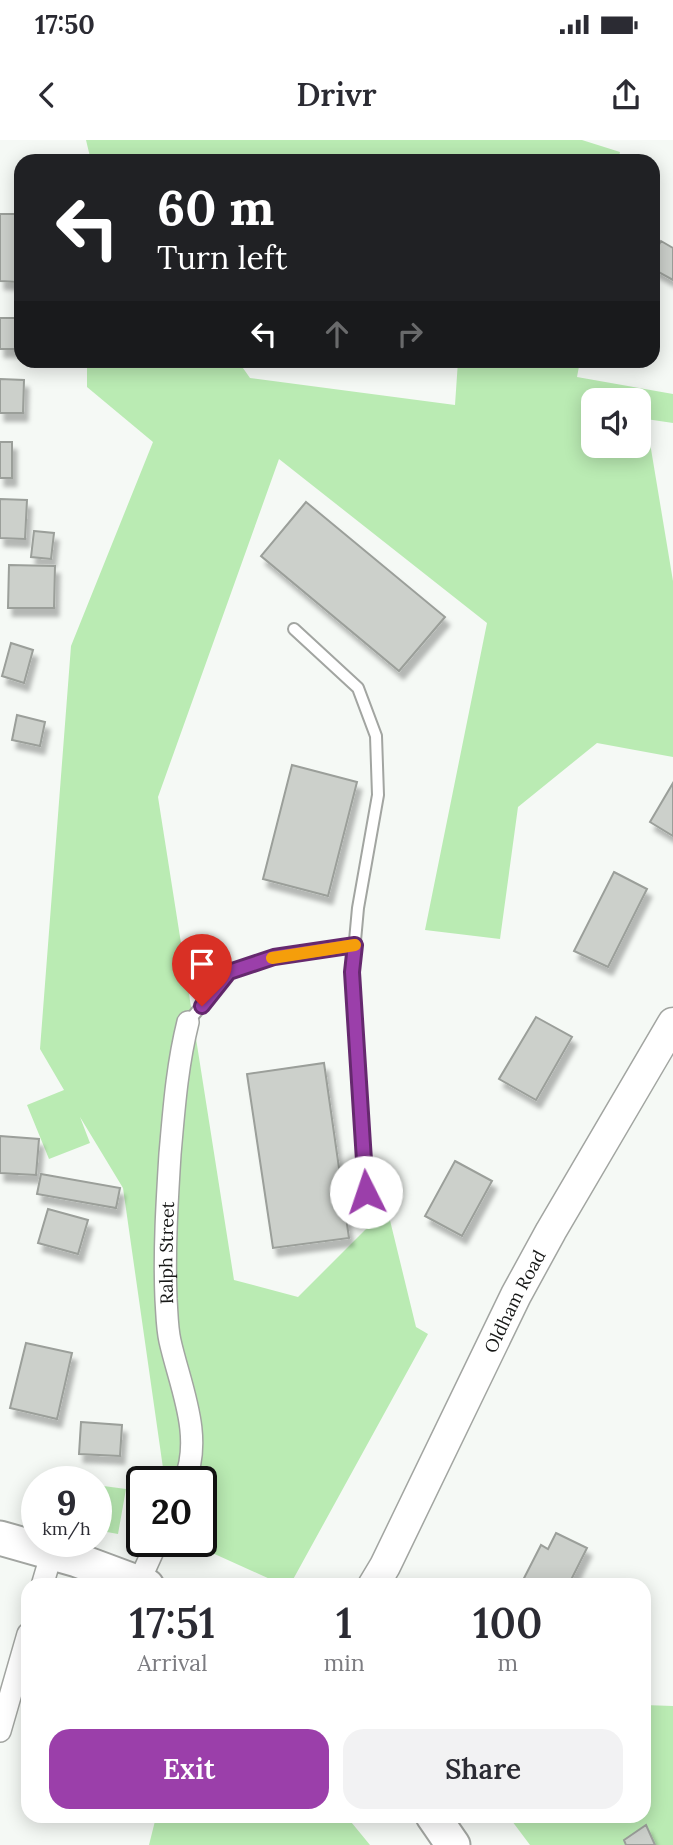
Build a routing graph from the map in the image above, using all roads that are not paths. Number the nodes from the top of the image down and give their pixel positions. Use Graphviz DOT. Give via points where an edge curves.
graph roads {
  1 [pos="294,629"];
  2 [pos="355,945"];
  3 [pos="188,1022"];
  4 [pos="673,1023"];
  5 [pos="366,1192"];
  6 [pos="188,1466"];
  7 [pos="0,1538"];
  8 [pos="21,1544"];
  9 [pos="51,1557"];
  10 [pos="66,1557"];
  11 [pos="152,1557"];
  12 [pos="44,1578"];
  13 [pos="126,1578"];
  14 [pos="145,1578"];
  15 [pos="378,1578"];
  16 [pos="21,1658"];
  17 [pos="0,1731"];
  18 [pos="438,1823"];
  19 [pos="453,1845"];
  1 -- 2 [label="lane" via="358,688 376,736 378,795"];
  2 -- 3 [label="lane" via="274,957 229,972"];
  2 -- 5 [label="lane" via="352,972"];
  3 -- 6 [label="street, Ralph Street" via="175,1091 166,1206 166,1298 169,1338 192,1435"];
  4 -- 15 [label="street, Oldham Road" via="522,1284"];
  7 -- 8 [label="main road"];
  9 -- 12 [label="street"];
  10 -- 13 [label="main road"];
  11 -- 14 [label="street"];
  16 -- 17 [label="street"];
  18 -- 19 [label="main road"];
}
